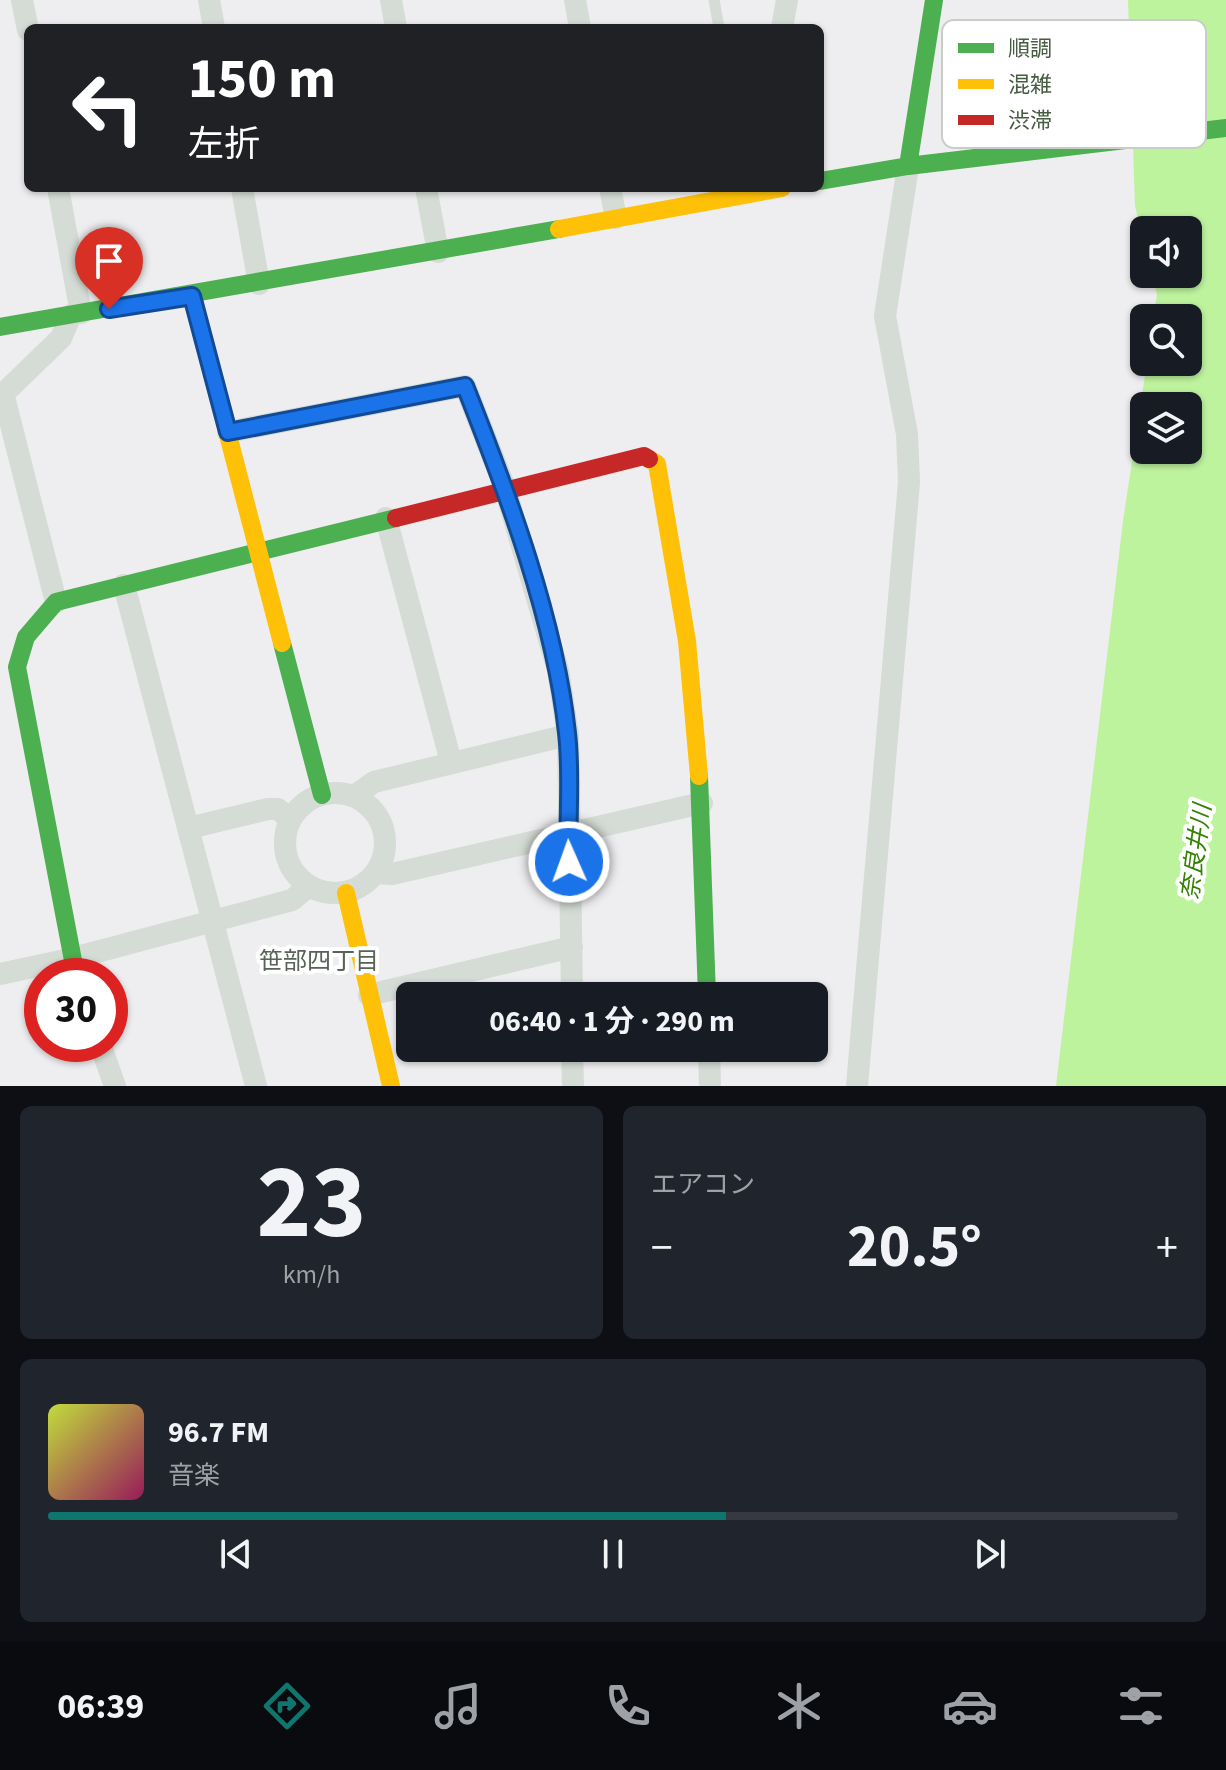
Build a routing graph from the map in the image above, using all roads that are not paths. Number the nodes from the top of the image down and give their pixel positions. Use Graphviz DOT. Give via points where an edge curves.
graph roads {
  1 [pos="22,0"];
  2 [pos="209,0"];
  3 [pos="391,0"];
  4 [pos="575,0"];
  5 [pos="714,0"];
  6 [pos="787,0"];
  7 [pos="934,0"];
  8 [pos="27,24"];
  9 [pos="213,24"];
  10 [pos="395,24"];
  11 [pos="579,24"];
  12 [pos="718,24"];
  13 [pos="783,24"];
  14 [pos="1226,128"];
  15 [pos="1206,130"];
  16 [pos="1061,148"];
  17 [pos="908,166"];
  18 [pos="824,180"];
  19 [pos="59,192"];
  20 [pos="243,192"];
  21 [pos="427,192"];
  22 [pos="611,192"];
  23 [pos="751,192"];
  24 [pos="616,218"];
  25 [pos="438,252"];
  26 [pos="259,284"];
  27 [pos="192,296"];
  28 [pos="76,314"];
  29 [pos="0,327"];
  30 [pos="2,395"];
  31 [pos="228,432"];
  32 [pos="505,488"];
  33 [pos="386,518"];
  34 [pos="258,551"];
  35 [pos="124,585"];
  36 [pos="56,602"];
  37 [pos="568,735"];
  38 [pos="451,762"];
  39 [pos="322,795"];
  40 [pos="354,796"];
  41 [pos="702,803"];
  42 [pos="290,820"];
  43 [pos="189,828"];
  44 [pos="568,833"];
  45 [pos="376,873"];
  46 [pos="309,886"];
  47 [pos="346,893"];
  48 [pos="212,921"];
  49 [pos="572,947"];
  50 [pos="71,958"];
  51 [pos="103,958"];
  52 [pos="24,972"];
  53 [pos="0,974"];
  54 [pos="572,982"];
  55 [pos="707,982"];
  56 [pos="369,995"];
  57 [pos="106,1062"];
  58 [pos="572,1062"];
  59 [pos="709,1062"];
  60 [pos="115,1086"];
  61 [pos="256,1086"];
  62 [pos="391,1086"];
  63 [pos="573,1086"];
  64 [pos="710,1086"];
  65 [pos="857,1086"];
  1 -- 8 [label="street"];
  2 -- 9 [label="street"];
  3 -- 10 [label="street"];
  4 -- 11 [label="street"];
  5 -- 12 [label="lane"];
  6 -- 13 [label="street"];
  7 -- 17 [label="street"];
  14 -- 15 [label="street"];
  16 -- 17 [label="street"];
  17 -- 18 [label="street"];
  17 -- 65 [label="street" via="885,316 907,434 909,482"];
  19 -- 28 [label="street"];
  20 -- 26 [label="street"];
  21 -- 25 [label="street"];
  22 -- 24 [label="street"];
  23 -- 24 [label="street"];
  24 -- 25 [label="street"];
  25 -- 26 [label="street"];
  26 -- 27 [label="street"];
  27 -- 28 [label="street"];
  27 -- 31 [label="street"];
  28 -- 29 [label="street"];
  28 -- 30 [label="street" via="61,338"];
  30 -- 36 [label="street"];
  31 -- 32 [label="street" via="465,386"];
  31 -- 34 [label="street"];
  32 -- 33 [label="street"];
  32 -- 37 [label="street" via="558,670"];
  32 -- 41 [label="street" via="644,456 657,464 687,641"];
  33 -- 34 [label="street"];
  33 -- 38 [label="street"];
  34 -- 35 [label="street"];
  34 -- 39 [label="street"];
  35 -- 36 [label="street"];
  35 -- 43 [label="street"];
  36 -- 50 [label="street" via="26,637 17,667"];
  37 -- 38 [label="street"];
  37 -- 44 [label="street"];
  38 -- 40 [label="street" via="374,782"];
  39 -- 40 [label="street"];
  39 -- 42 [label="street" via="309,800"];
  40 -- 45 [label="street" via="377,816 385,850"];
  41 -- 44 [label="street"];
  41 -- 55 [label="street"];
  42 -- 43 [label="street" via="278,809 268,809"];
  42 -- 46 [label="street" via="285,834 290,864"];
  43 -- 48 [label="street"];
  44 -- 45 [label="street" via="392,874"];
  44 -- 49 [label="street"];
  45 -- 47 [label="street"];
  46 -- 47 [label="street"];
  46 -- 48 [label="street" via="292,900"];
  47 -- 56 [label="street"];
  48 -- 51 [label="street"];
  48 -- 61 [label="street"];
  49 -- 54 [label="street"];
  49 -- 56 [label="street"];
  52 -- 53 [label="street"];
  56 -- 62 [label="street"];
  57 -- 60 [label="street"];
  58 -- 63 [label="street"];
  59 -- 64 [label="street"];
}
